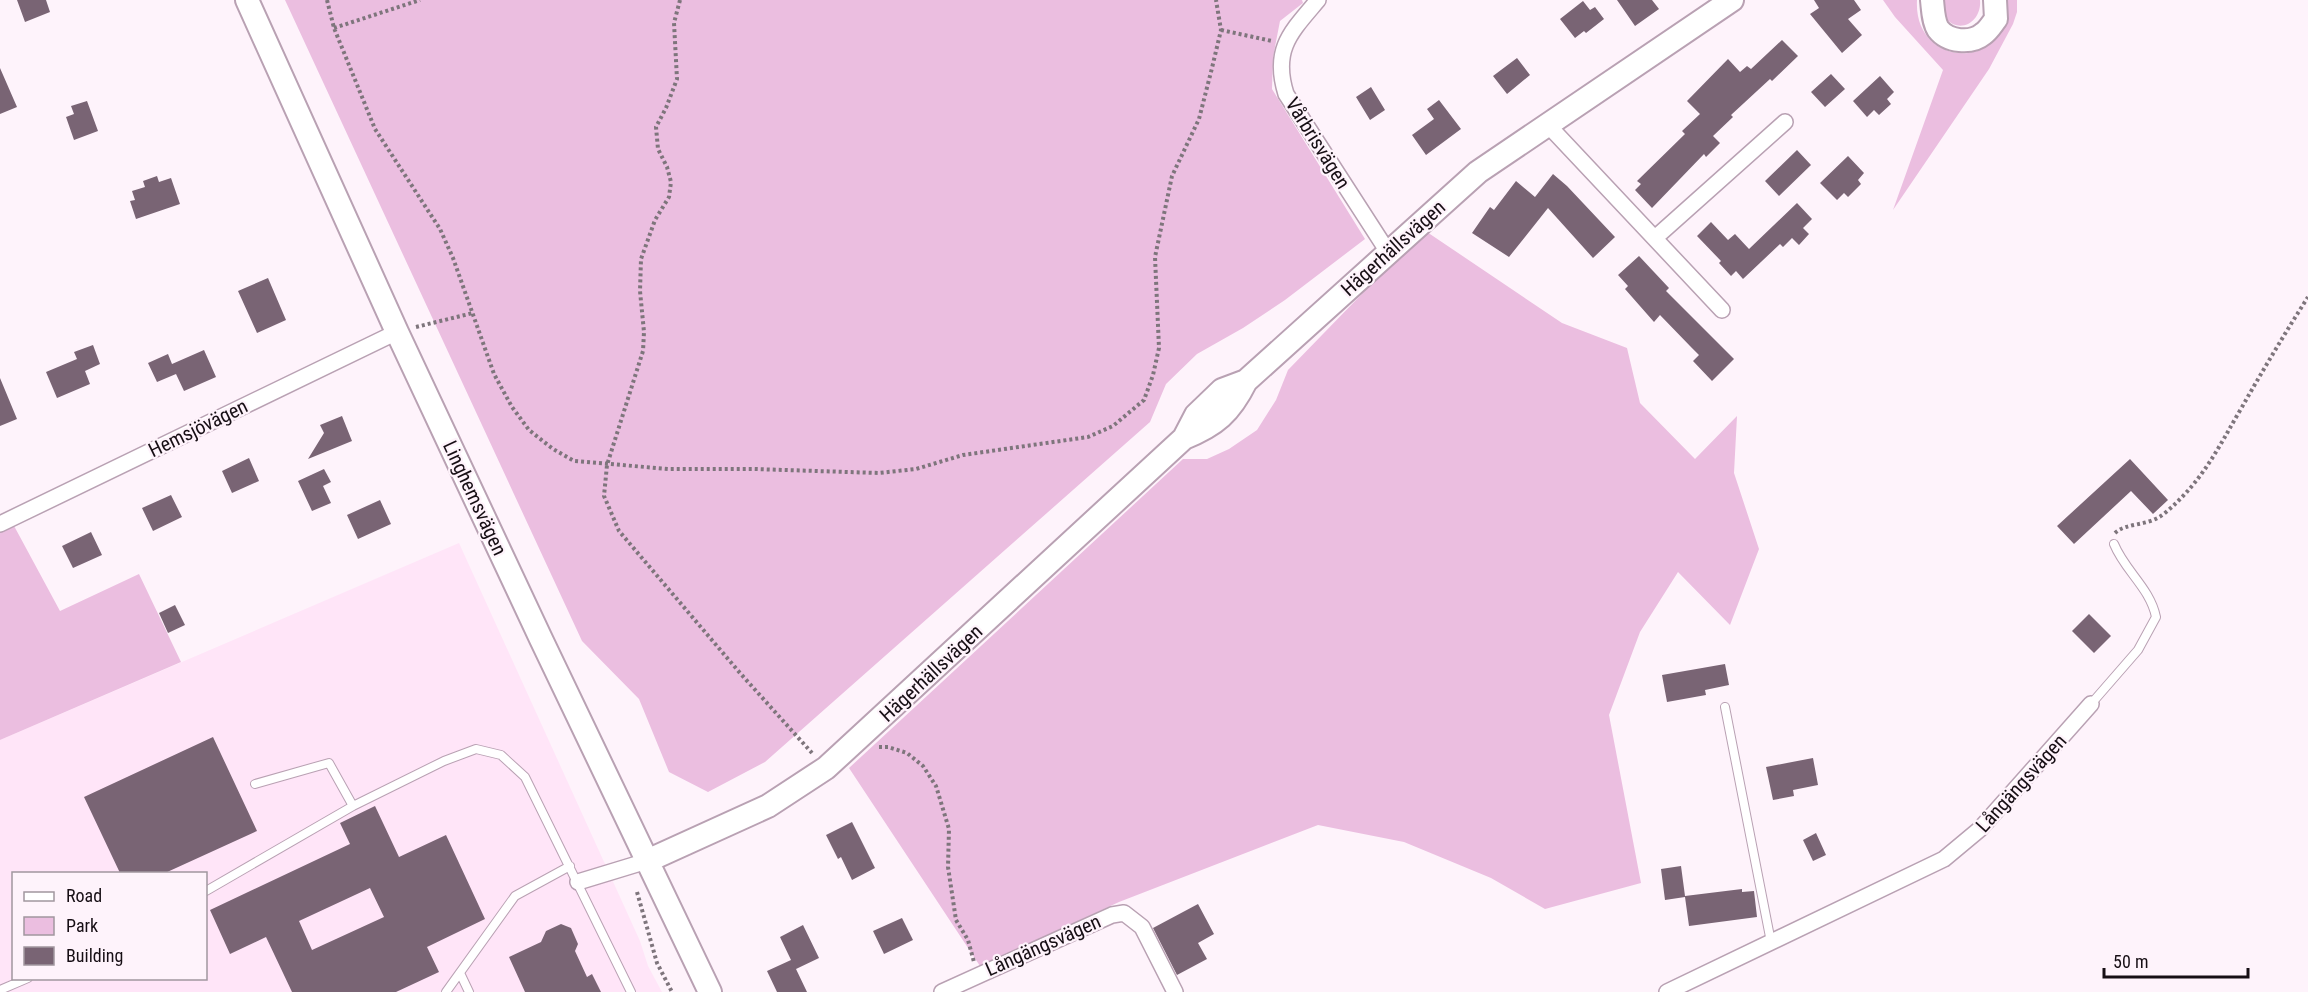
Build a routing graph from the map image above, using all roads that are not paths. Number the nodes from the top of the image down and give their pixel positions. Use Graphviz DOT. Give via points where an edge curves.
graph roads {
  1 [pos="247,0"];
  2 [pos="1318,0"];
  3 [pos="1732,0"];
  4 [pos="1932,0"];
  5 [pos="1995,0"];
  6 [pos="1785,122"];
  7 [pos="1547,124"];
  8 [pos="1655,238"];
  9 [pos="1388,252"];
  10 [pos="1722,310"];
  11 [pos="397,332"];
  12 [pos="0,524"];
  13 [pos="2114,544"];
  14 [pos="2091,704"];
  15 [pos="1725,707"];
  16 [pos="255,783"];
  17 [pos="353,806"];
  18 [pos="647,861"];
  19 [pos="570,866"];
  20 [pos="578,882"];
  21 [pos="207,890"];
  22 [pos="1772,942"];
  23 [pos="460,973"];
  24 [pos="23,980"];
  25 [pos="0,990"];
  26 [pos="446,992"];
  27 [pos="469,992"];
  28 [pos="631,992"];
  29 [pos="710,992"];
  30 [pos="942,992"];
  31 [pos="1175,992"];
  32 [pos="1667,992"];
  1 -- 11 [label="street, Linghemsvägen"];
  2 -- 9 [label="street, Vårbrisvägen" via="1284,45 1280,65 1286,94"];
  3 -- 7 [label="street, Hägerhällsvägen"];
  4 -- 5 [label="street" via="1938,29 1950,38 1967,41 1983,34 1996,19"];
  6 -- 8 [label="street"];
  7 -- 8 [label="street"];
  7 -- 9 [label="street, Hägerhällsvägen" via="1478,172"];
  8 -- 10 [label="street"];
  9 -- 18 [label="street, Hägerhällsvägen" via="1246,381 1222,390 1196,415 1184,438 826,768 768,806"];
  11 -- 12 [label="street, Hemsjövägen"];
  11 -- 18 [label="street, Linghemsvägen"];
  13 -- 14 [label="lane, Långängsvägen" via="2149,597 2156,617 2138,650"];
  14 -- 22 [label="street, Långängsvägen" via="1980,829 1953,852 1927,869"];
  15 -- 22 [label="lane"];
  16 -- 17 [label="lane" via="328,763"];
  17 -- 19 [label="lane" via="476,749 501,755 525,777"];
  17 -- 21 [label="lane"];
  18 -- 20 [label="street"];
  18 -- 29 [label="street, Linghemsvägen"];
  19 -- 20 [label="lane"];
  19 -- 23 [label="lane" via="514,896"];
  20 -- 28 [label="lane"];
  22 -- 32 [label="street, Långängsvägen"];
  23 -- 26 [label="lane"];
  23 -- 27 [label="lane"];
  24 -- 25 [label="lane"];
  30 -- 31 [label="street, Långängsvägen" via="1124,913 1142,927"];
}
